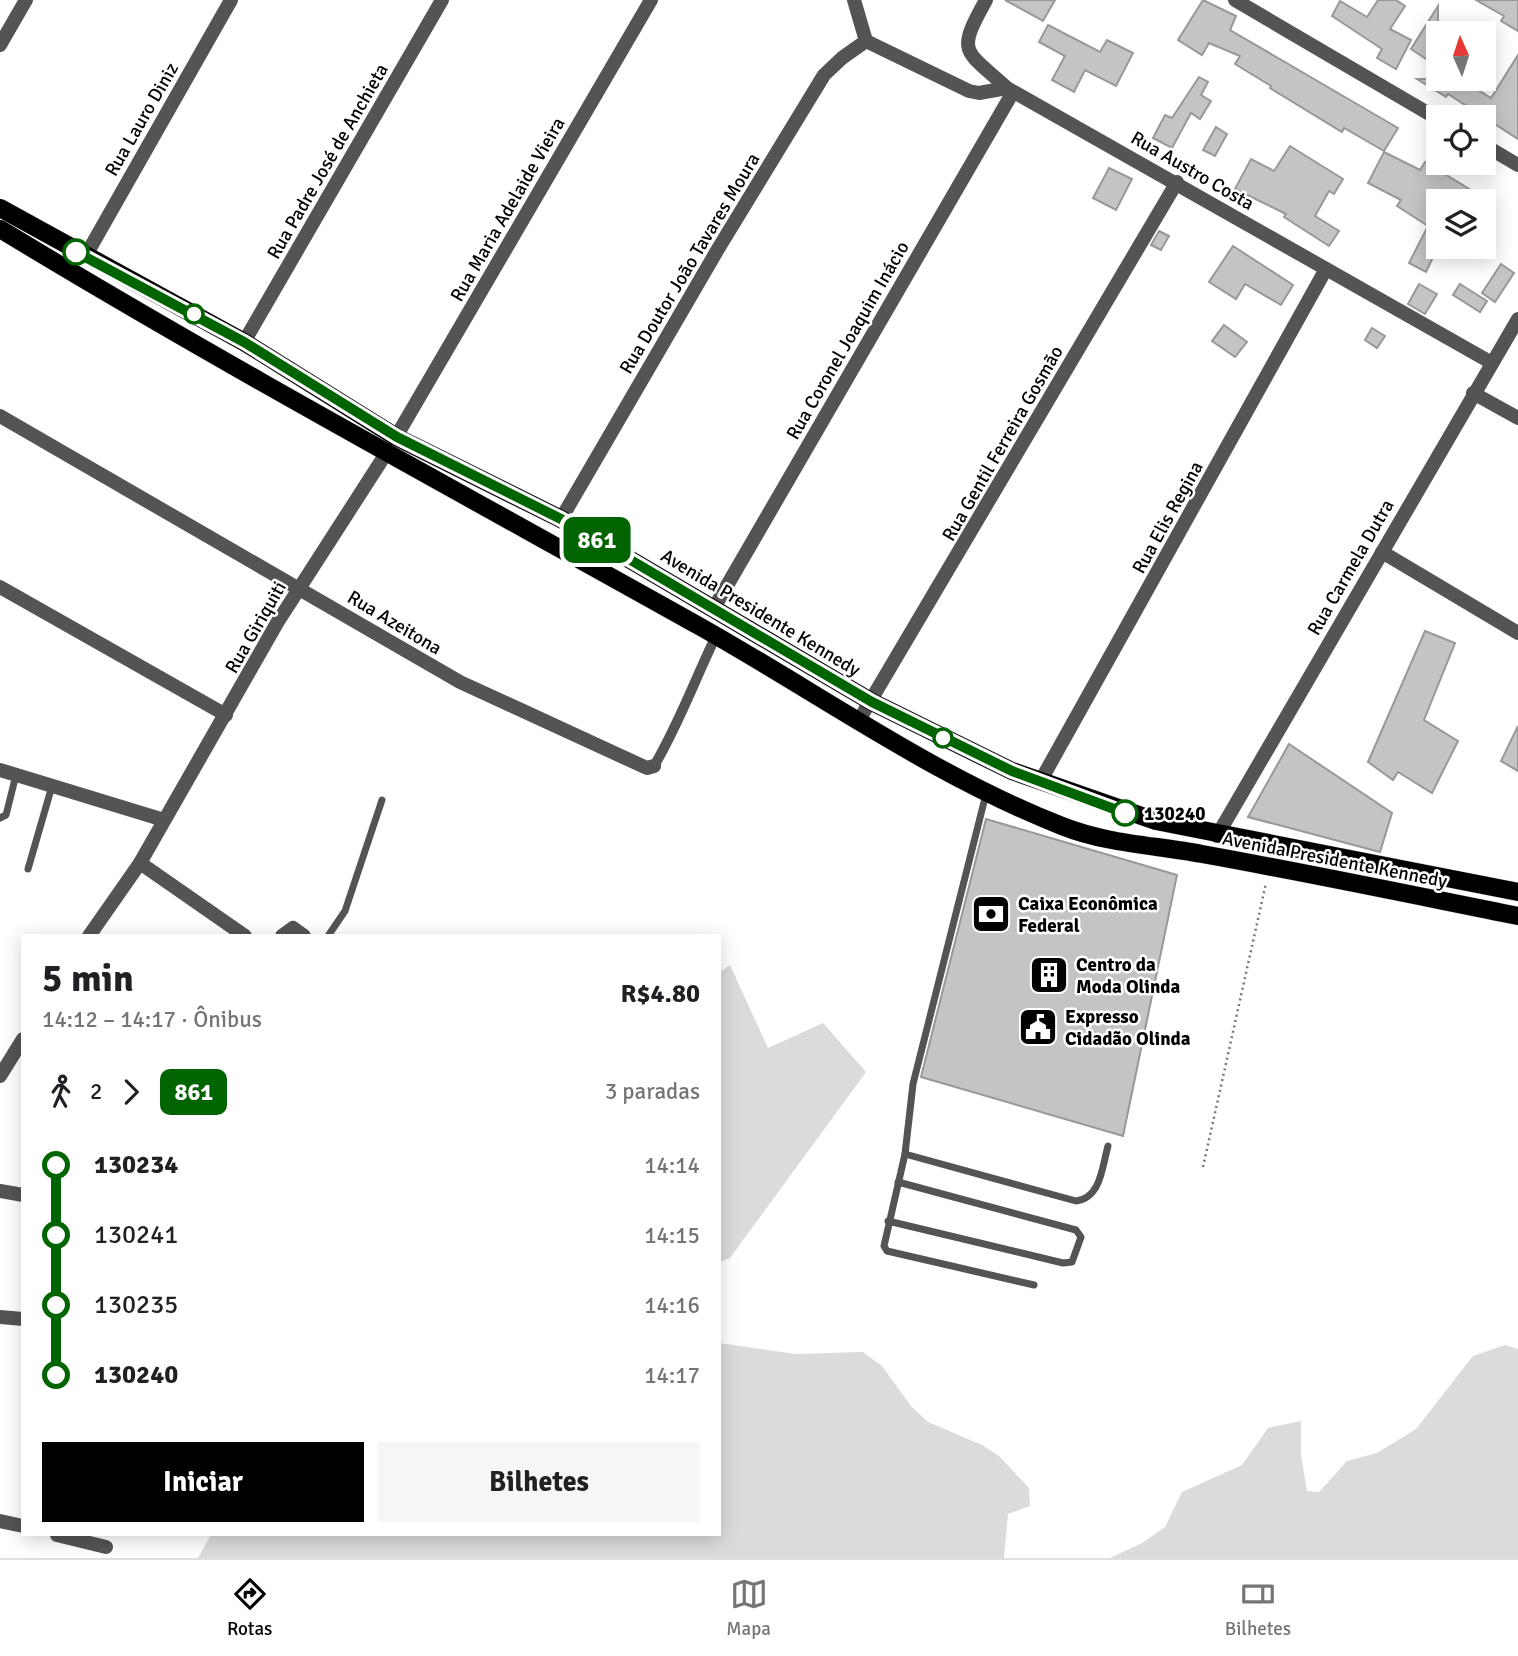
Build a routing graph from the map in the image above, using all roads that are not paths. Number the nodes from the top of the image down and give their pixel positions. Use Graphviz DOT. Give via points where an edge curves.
graph roads {
  1 [pos="26,0"];
  2 [pos="231,0"];
  3 [pos="442,0"];
  4 [pos="651,0"];
  5 [pos="854,0"];
  6 [pos="986,0"];
  7 [pos="1235,0"];
  8 [pos="866,41"];
  9 [pos="0,45"];
  10 [pos="1010,90"];
  11 [pos="1426,112"];
  12 [pos="1496,152"];
  13 [pos="1518,165"];
  14 [pos="1177,182"];
  15 [pos="0,208"];
  16 [pos="0,229"];
  17 [pos="85,257"];
  18 [pos="1326,269"];
  19 [pos="1518,319"];
  20 [pos="244,342"];
  21 [pos="1492,363"];
  22 [pos="1473,393"];
  23 [pos="0,416"];
  24 [pos="1518,418"];
  25 [pos="392,444"];
  26 [pos="561,519"];
  27 [pos="1381,552"];
  28 [pos="0,587"];
  29 [pos="300,588"];
  30 [pos="714,608"];
  31 [pos="1518,633"];
  32 [pos="716,636"];
  33 [pos="872,702"];
  34 [pos="226,715"];
  35 [pos="858,723"];
  36 [pos="654,766"];
  37 [pos="0,770"];
  38 [pos="16,774"];
  39 [pos="1040,782"];
  40 [pos="52,785"];
  41 [pos="986,794"];
  42 [pos="382,800"];
  43 [pos="0,818"];
  44 [pos="160,828"];
  45 [pos="1217,836"];
  46 [pos="140,863"];
  47 [pos="28,869"];
  48 [pos="1518,892"];
  49 [pos="1518,916"];
  50 [pos="90,934"];
  51 [pos="241,934"];
  52 [pos="285,934"];
  53 [pos="301,934"];
  54 [pos="329,934"];
  55 [pos="21,1043"];
  56 [pos="0,1076"];
  57 [pos="1108,1146"];
  58 [pos="905,1154"];
  59 [pos="898,1182"];
  60 [pos="0,1191"];
  61 [pos="21,1195"];
  62 [pos="888,1221"];
  63 [pos="1034,1284"];
  64 [pos="0,1317"];
  65 [pos="21,1318"];
  66 [pos="0,1521"];
  67 [pos="21,1526"];
  68 [pos="61,1536"];
  69 [pos="106,1547"];
  1 -- 9 [label="street"];
  2 -- 17 [label="street, Rua Lauro Diniz"];
  3 -- 20 [label="street, Rua Padre José de Anchieta"];
  4 -- 25 [label="street, Rua Maria Adelaide Vieira"];
  5 -- 8 [label="street"];
  6 -- 10 [label="street, Rua Austro Costa" via="967,33 966,45 969,54"];
  7 -- 11 [label="street"];
  8 -- 10 [label="street" via="969,92"];
  8 -- 26 [label="street, Rua Doutor João Tavares Moura" via="824,75"];
  10 -- 14 [label="street, Rua Austro Costa"];
  10 -- 30 [label="street, Rua Coronel Joaquim Inácio"];
  12 -- 13 [label="street"];
  14 -- 18 [label="street, Rua Austro Costa"];
  14 -- 33 [label="street, Rua Gentil Ferreira Gosmão"];
  15 -- 17 [label="main road, Avenida Presidente Kennedy"];
  16 -- 25 [label="main road, Avenida Presidente Kennedy" via="296,404"];
  17 -- 20 [label="main road, Avenida Presidente Kennedy"];
  18 -- 21 [label="street, Rua Austro Costa"];
  18 -- 39 [label="street, Rua Elis Regina"];
  19 -- 21 [label="street, Rua Carmela Dutra"];
  20 -- 25 [label="main road, Avenida Presidente Kennedy"];
  21 -- 22 [label="street, Rua Carmela Dutra"];
  22 -- 24 [label="street"];
  22 -- 27 [label="street, Rua Carmela Dutra"];
  23 -- 29 [label="street, Rua Azeitona"];
  25 -- 26 [label="main road, Avenida Presidente Kennedy"];
  25 -- 29 [label="street, Rua Giriquiti"];
  25 -- 32 [label="main road, Avenida Presidente Kennedy"];
  26 -- 30 [label="main road, Avenida Presidente Kennedy"];
  27 -- 31 [label="street"];
  27 -- 45 [label="street, Rua Carmela Dutra"];
  28 -- 34 [label="street"];
  29 -- 34 [label="street, Rua Giriquiti"];
  29 -- 36 [label="street, Rua Azeitona" via="460,682 647,768"];
  30 -- 33 [label="main road, Avenida Presidente Kennedy"];
  32 -- 35 [label="main road, Avenida Presidente Kennedy"];
  32 -- 36 [label="street, Rua Azeitona" via="674,733"];
  33 -- 35 [label="street, Rua Gentil Ferreira Gosmão"];
  33 -- 39 [label="main road, Avenida Presidente Kennedy"];
  34 -- 44 [label="street, Rua Giriquiti"];
  35 -- 41 [label="main road, Avenida Presidente Kennedy"];
  37 -- 38 [label="street"];
  38 -- 40 [label="street"];
  38 -- 43 [label="lane" via="6,815"];
  39 -- 45 [label="main road, Avenida Presidente Kennedy" via="1125,813"];
  40 -- 44 [label="street"];
  40 -- 47 [label="lane"];
  41 -- 49 [label="main road, Avenida Presidente Kennedy" via="1065,828 1101,838"];
  41 -- 58 [label="lane" via="912,1084"];
  42 -- 54 [label="lane" via="345,911"];
  44 -- 46 [label="street, Rua Giriquiti"];
  45 -- 48 [label="main road, Avenida Presidente Kennedy"];
  46 -- 50 [label="street, Rua Giriquiti"];
  46 -- 51 [label="street"];
  52 -- 53 [label="street" via="293,928"];
  55 -- 56 [label="street"];
  57 -- 58 [label="lane" via="1093,1194 1076,1201"];
  58 -- 59 [label="lane"];
  59 -- 62 [label="lane"];
  59 -- 62 [label="lane" via="1076,1230 1081,1237 1072,1262 1063,1263"];
  60 -- 61 [label="street"];
  62 -- 63 [label="lane" via="887,1251"];
  64 -- 65 [label="street"];
  66 -- 67 [label="street"];
  68 -- 69 [label="street"];
}
